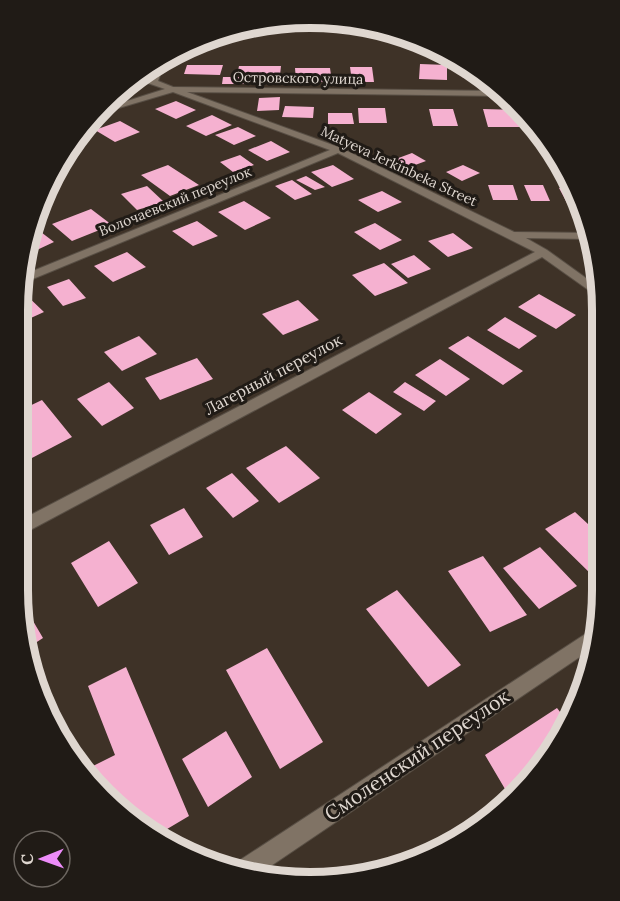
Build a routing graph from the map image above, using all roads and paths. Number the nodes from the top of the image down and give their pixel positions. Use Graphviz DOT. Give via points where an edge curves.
graph roads {
  1 [pos="157,74"];
  2 [pos="148,80"];
  3 [pos="154,82"];
  4 [pos="174,89"];
  5 [pos="490,94"];
  6 [pos="114,108"];
  7 [pos="338,150"];
  8 [pos="512,235"];
  9 [pos="582,236"];
  10 [pos="543,252"];
  11 [pos="31,276"];
  12 [pos="590,287"];
  13 [pos="29,524"];
  14 [pos="587,642"];
  15 [pos="251,866"];
  1 -- 3 [label="street"];
  2 -- 3 [label="street, Matyeva Jerkinbeka Street"];
  3 -- 4 [label="street, Matyeva Jerkinbeka Street"];
  4 -- 5 [label="street, Островского улица"];
  4 -- 6 [label="street, Островского улица"];
  4 -- 7 [label="street, Matyeva Jerkinbeka Street"];
  7 -- 8 [label="street, Matyeva Jerkinbeka Street"];
  7 -- 11 [label="street, Волочаевский переулок"];
  8 -- 9 [label="street"];
  8 -- 10 [label="street, Matyeva Jerkinbeka Street"];
  10 -- 12 [label="street, Matyeva Jerkinbeka Street"];
  10 -- 13 [label="street, Лагерный переулок"];
  14 -- 15 [label="street, Смоленский переулок"];
}
